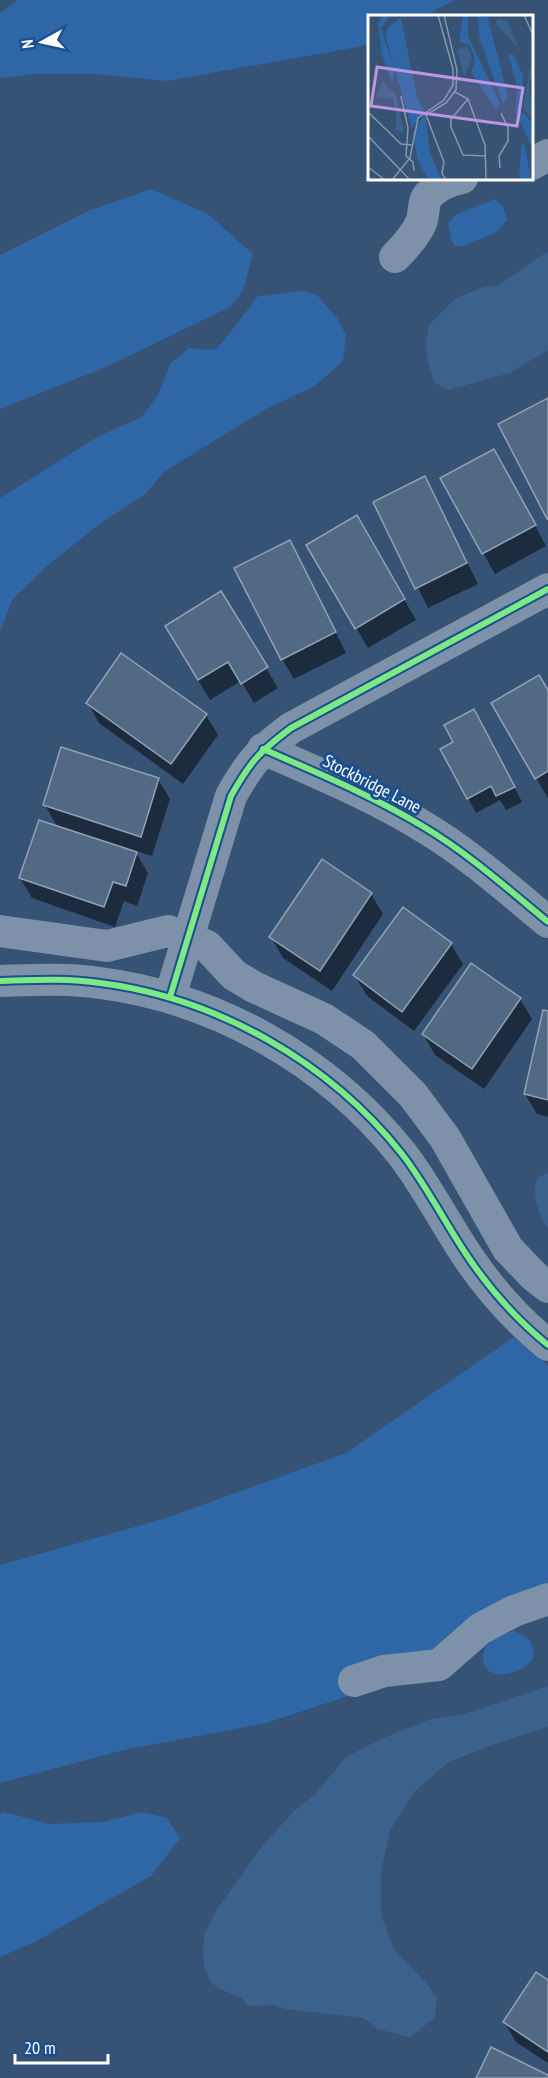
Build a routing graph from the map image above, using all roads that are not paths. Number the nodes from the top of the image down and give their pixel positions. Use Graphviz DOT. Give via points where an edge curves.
graph roads {
  1 [pos="548,155"];
  2 [pos="533,163"];
  3 [pos="452,180"];
  4 [pos="395,257"];
  5 [pos="548,589"];
  6 [pos="263,749"];
  7 [pos="548,922"];
  8 [pos="0,931"];
  9 [pos="188,939"];
  10 [pos="0,981"];
  11 [pos="170,998"];
  12 [pos="548,1287"];
  13 [pos="548,1345"];
  14 [pos="548,1599"];
  15 [pos="354,1681"];
  1 -- 2 [label="street"];
  3 -- 4 [label="street" via="426,200 422,222"];
  5 -- 6 [label="street" via="291,729"];
  6 -- 7 [label="street, Stockbridge Lane" via="362,792 426,828 487,871"];
  6 -- 9 [label="street" via="247,767 231,796"];
  8 -- 9 [label="street" via="108,946 168,931"];
  9 -- 11 [label="street"];
  9 -- 12 [label="street" via="207,946 234,975 324,1019 363,1045 413,1095 445,1138 508,1249"];
  10 -- 11 [label="street" via="101,983"];
  11 -- 13 [label="street" via="224,1017 274,1043 321,1075 364,1112 402,1154 466,1254 501,1299"];
  14 -- 15 [label="street" via="480,1629 439,1665 384,1671"];
}
